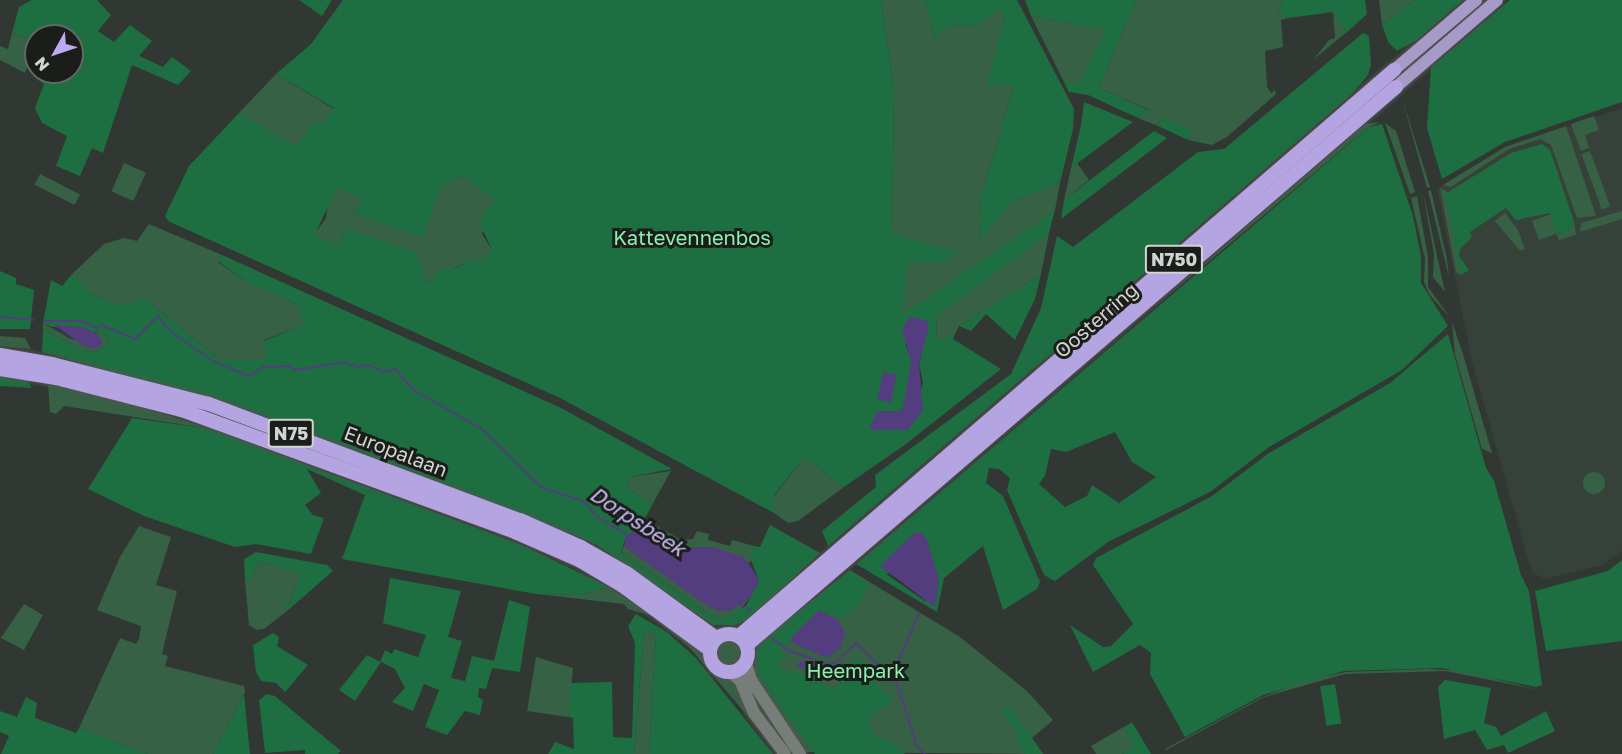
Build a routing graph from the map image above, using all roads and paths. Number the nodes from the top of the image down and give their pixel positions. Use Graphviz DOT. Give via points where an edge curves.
graph roads {
  1 [pos="1476,0"];
  2 [pos="1497,0"];
  3 [pos="1394,70"];
  4 [pos="1396,87"];
  5 [pos="0,355"];
  6 [pos="0,369"];
  7 [pos="53,371"];
  8 [pos="825,570"];
  9 [pos="765,613"];
  10 [pos="693,622"];
  11 [pos="743,641"];
  12 [pos="713,644"];
  13 [pos="746,663"];
  14 [pos="730,672"];
  15 [pos="785,754"];
  16 [pos="800,754"];
  1 -- 3 [label="main road, Oosterring / N750"];
  2 -- 4 [label="main road, Oosterring / N750"];
  3 -- 8 [label="highway, Oosterring / N750" via="845,544"];
  4 -- 8 [label="highway, Oosterring / N750" via="858,550"];
  5 -- 7 [label="highway, Europalaan / N75" via="24,358"];
  6 -- 7 [label="highway, Europalaan / N75" via="25,373"];
  7 -- 10 [label="highway, Europalaan / N75" via="150,387 259,421 520,520 581,547 628,574"];
  7 -- 12 [label="highway, Europalaan / N75" via="242,430 515,532 579,560"];
  8 -- 9 [label="highway, Oosterring / N750"];
  8 -- 11 [label="highway, Oosterring / N750"];
  9 -- 10 [label="highway" via="731,629"];
  9 -- 11 [label="highway, Oosterring / N750"];
  10 -- 12 [label="highway, Europalaan / N75"];
  11 -- 12 [label="highway" via="728,634"];
  11 -- 13 [label="highway"];
  12 -- 14 [label="highway, Europalaan / N75" via="715,666"];
  13 -- 14 [label="highway"];
  13 -- 16 [label="main road" via="751,680"];
  14 -- 15 [label="main road, Europalaan / N75" via="744,686 754,713"];
}
